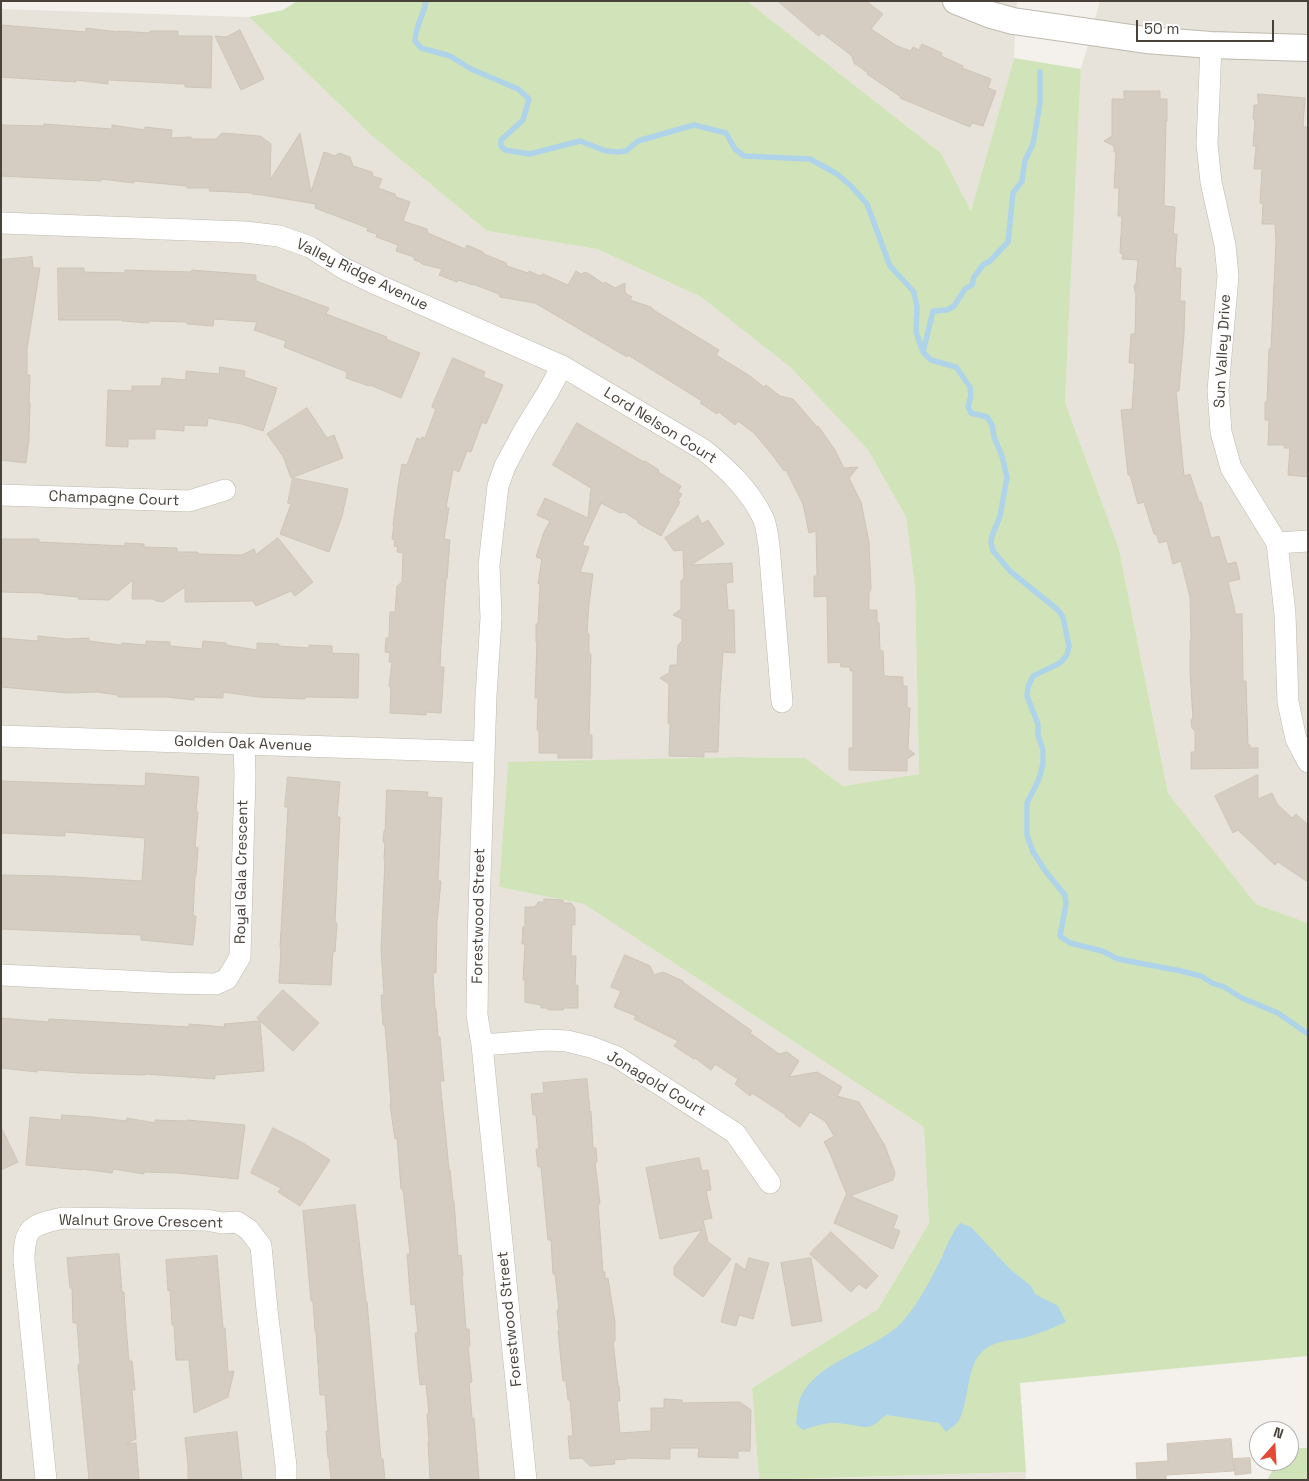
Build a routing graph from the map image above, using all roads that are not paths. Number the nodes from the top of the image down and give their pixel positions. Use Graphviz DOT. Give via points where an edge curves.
graph roads {
  1 [pos="956,1"];
  2 [pos="1211,44"];
  3 [pos="1308,48"];
  4 [pos="1,223"];
  5 [pos="562,366"];
  6 [pos="225,490"];
  7 [pos="1,495"];
  8 [pos="1308,541"];
  9 [pos="1277,543"];
  10 [pos="782,702"];
  11 [pos="1,736"];
  12 [pos="244,744"];
  13 [pos="484,752"];
  14 [pos="1308,762"];
  15 [pos="1,975"];
  16 [pos="482,1046"];
  17 [pos="770,1183"];
  18 [pos="46,1480"];
  19 [pos="286,1480"];
  20 [pos="526,1480"];
  1 -- 2 [label="street" via="1014,21 1146,40"];
  2 -- 3 [label="street"];
  2 -- 9 [label="street, Sun Valley Drive" via="1207,144 1228,276 1218,390 1221,432 1231,468"];
  4 -- 5 [label="street, Valley Ridge Avenue" via="279,236 310,248 378,286"];
  5 -- 10 [label="street, Lord Nelson Court" via="704,450 742,485 753,501 764,519 769,545"];
  5 -- 13 [label="street, Forestwood Street" via="505,466 498,486 489,565"];
  6 -- 7 [label="street, Champagne Court" via="189,501"];
  8 -- 9 [label="street"];
  9 -- 14 [label="street, Sun Valley Drive" via="1285,614 1288,702 1296,739"];
  11 -- 12 [label="street, Golden Oak Avenue"];
  12 -- 13 [label="street, Golden Oak Avenue"];
  12 -- 15 [label="street, Royal Gala Crescent" via="240,957 227,978 216,984"];
  13 -- 16 [label="street, Forestwood Street" via="477,1015"];
  16 -- 17 [label="street, Jonagold Court" via="567,1041 617,1057 736,1133"];
  16 -- 20 [label="street, Forestwood Street"];
  18 -- 19 [label="street, Walnut Grove Crescent" via="24,1244 33,1227 63,1218 206,1220 237,1222 249,1230 261,1246"];
}
